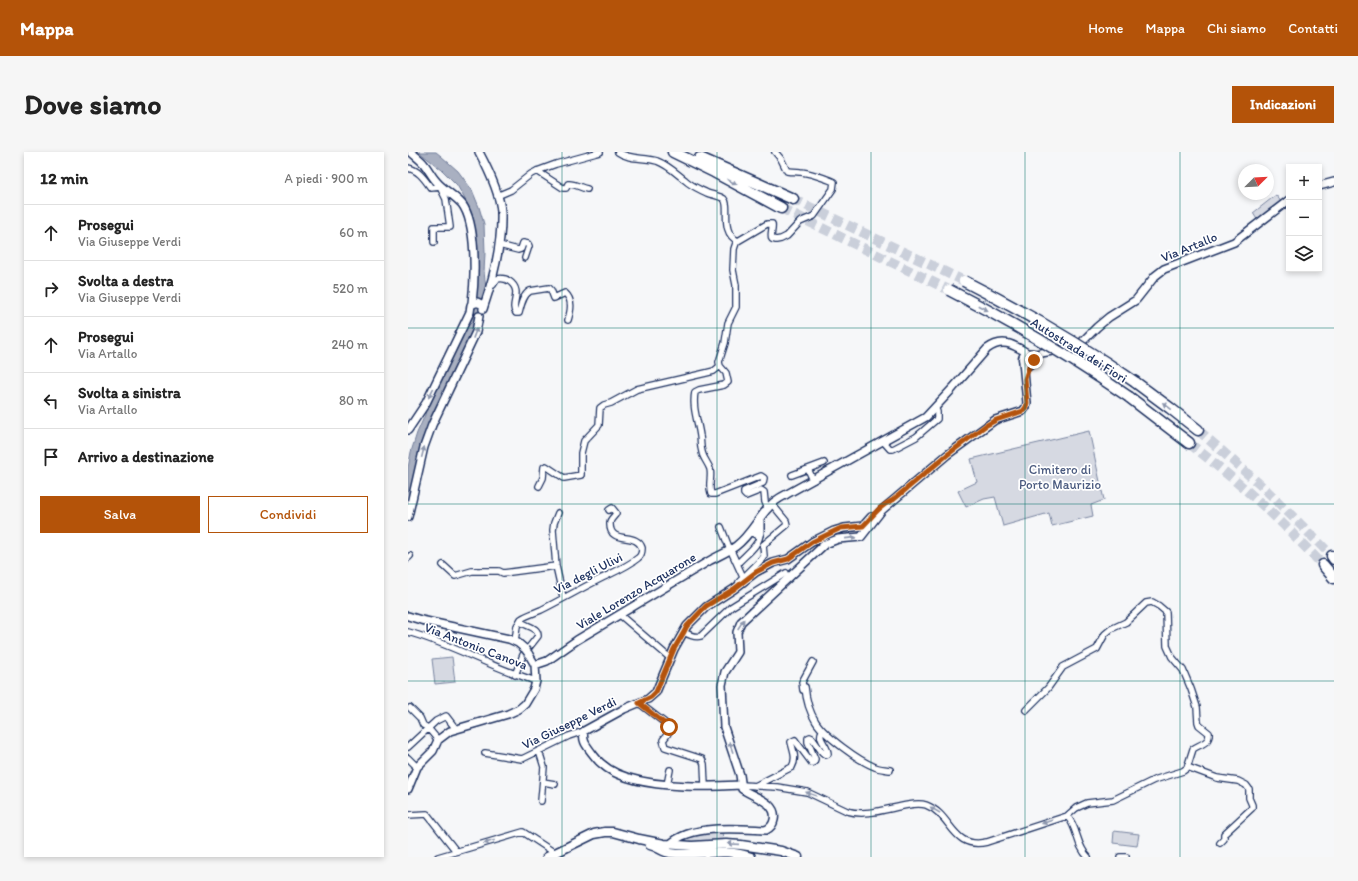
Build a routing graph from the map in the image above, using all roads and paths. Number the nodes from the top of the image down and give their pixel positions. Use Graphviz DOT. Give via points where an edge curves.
graph roads {
  1 [pos="411,152"];
  2 [pos="479,152"];
  3 [pos="600,152"];
  4 [pos="618,152"];
  5 [pos="672,152"];
  6 [pos="686,152"];
  7 [pos="775,152"];
  8 [pos="408,168"];
  9 [pos="537,171"];
  10 [pos="1334,182"];
  11 [pos="1322,185"];
  12 [pos="440,187"];
  13 [pos="587,189"];
  14 [pos="497,196"];
  15 [pos="793,199"];
  16 [pos="1286,202"];
  17 [pos="781,208"];
  18 [pos="738,241"];
  19 [pos="434,242"];
  20 [pos="498,245"];
  21 [pos="525,258"];
  22 [pos="964,281"];
  23 [pos="490,285"];
  24 [pos="949,290"];
  25 [pos="472,304"];
  26 [pos="484,305"];
  27 [pos="470,312"];
  28 [pos="479,316"];
  29 [pos="568,320"];
  30 [pos="1028,359"];
  31 [pos="720,366"];
  32 [pos="935,407"];
  33 [pos="409,425"];
  34 [pos="1198,430"];
  35 [pos="883,441"];
  36 [pos="1189,443"];
  37 [pos="824,464"];
  38 [pos="808,469"];
  39 [pos="792,475"];
  40 [pos="813,480"];
  41 [pos="539,486"];
  42 [pos="893,500"];
  43 [pos="770,507"];
  44 [pos="609,510"];
  45 [pos="558,513"];
  46 [pos="408,517"];
  47 [pos="721,527"];
  48 [pos="755,531"];
  49 [pos="731,552"];
  50 [pos="443,565"];
  51 [pos="1323,565"];
  52 [pos="556,566"];
  53 [pos="738,566"];
  54 [pos="786,574"];
  55 [pos="744,577"];
  56 [pos="1334,578"];
  57 [pos="729,592"];
  58 [pos="562,597"];
  59 [pos="620,615"];
  60 [pos="408,616"];
  61 [pos="520,621"];
  62 [pos="408,632"];
  63 [pos="684,632"];
  64 [pos="515,642"];
  65 [pos="670,658"];
  66 [pos="813,662"];
  67 [pos="535,665"];
  68 [pos="515,675"];
  69 [pos="536,681"];
  70 [pos="805,687"];
  71 [pos="806,698"];
  72 [pos="639,703"];
  73 [pos="410,708"];
  74 [pos="1026,710"];
  75 [pos="428,728"];
  76 [pos="456,729"];
  77 [pos="584,731"];
  78 [pos="822,731"];
  79 [pos="438,740"];
  80 [pos="408,747"];
  81 [pos="539,751"];
  82 [pos="486,753"];
  83 [pos="408,758"];
  84 [pos="1190,768"];
  85 [pos="413,770"];
  86 [pos="670,770"];
  87 [pos="890,770"];
  88 [pos="543,782"];
  89 [pos="555,784"];
  90 [pos="667,785"];
  91 [pos="741,785"];
  92 [pos="705,786"];
  93 [pos="755,786"];
  94 [pos="408,789"];
  95 [pos="541,801"];
  96 [pos="408,815"];
  97 [pos="1067,816"];
  98 [pos="639,839"];
  99 [pos="1220,843"];
  100 [pos="667,848"];
  101 [pos="456,852"];
  102 [pos="554,853"];
  103 [pos="438,857"];
  104 [pos="547,857"];
  105 [pos="750,857"];
  106 [pos="798,857"];
  107 [pos="1088,857"];
  108 [pos="1120,857"];
  109 [pos="1126,857"];
  1 -- 12 [label="street" via="422,162"];
  2 -- 14 [label="street"];
  3 -- 9 [label="street"];
  4 -- 18 [label="street" via="658,162 696,188 722,198 726,204 729,232"];
  5 -- 17 [label="highway, one-way"];
  6 -- 15 [label="highway"];
  7 -- 18 [label="street" via="787,171 827,178 834,182 833,189 814,216 796,225 781,239 772,239 773,227 769,223"];
  8 -- 12 [label="street" via="420,174 431,188"];
  9 -- 13 [label="street" via="563,188 571,184"];
  9 -- 14 [label="street" via="511,190"];
  10 -- 11 [label="street"];
  12 -- 19 [label="street" via="446,199 450,227 434,227"];
  12 -- 25 [label="street" via="462,204 471,226 474,272"];
  14 -- 20 [label="street" via="501,211"];
  16 -- 30 [label="street, Via Artallo" via="1234,242 1164,269 1136,300 1109,317 1074,348 1042,353"];
  18 -- 31 [label="street" via="734,249 733,266 736,306 728,323"];
  20 -- 21 [label="street" via="518,250 523,243 528,244"];
  20 -- 23 [label="street"];
  34 -- 22 [label="highway, Autostrada dei Fiori, one-way, bridge" via="1135,382 1068,338"];
  23 -- 26 [label="street"];
  23 -- 29 [label="street" via="500,278 511,282 517,292 514,309 516,313 519,313 527,292 549,288 554,298 565,293 569,297 571,307"];
  24 -- 36 [label="highway, Autostrada dei Fiori, one-way, bridge" via="1045,342 1129,397"];
  25 -- 26 [label="street" via="476,302"];
  25 -- 27 [label="street"];
  26 -- 28 [label="street"];
  27 -- 28 [label="street"];
  27 -- 33 [label="street, one-way" via="426,403"];
  46 -- 28 [label="street, one-way" via="424,447 473,338"];
  30 -- 32 [label="street" via="1016,346 997,343 987,349"];
  30 -- 42 [label="street" via="1025,379 1027,403 1023,411 985,426"];
  31 -- 41 [label="street" via="714,371 637,389 604,405 600,408 599,425 582,447 581,475 564,478 546,466"];
  31 -- 43 [label="street" via="726,373 726,384 699,390 695,392 694,398 700,447 710,470 711,494 761,476 764,478 763,483 748,488 744,494 746,496 761,490 764,492 765,502"];
  32 -- 35 [label="street" via="926,417"];
  32 -- 35 [label="street" via="938,412 937,419 916,437 894,449 890,449"];
  35 -- 40 [label="street"];
  37 -- 38 [label="street"];
  38 -- 39 [label="street"];
  38 -- 40 [label="street"];
  40 -- 43 [label="street"];
  42 -- 57 [label="street, Via Giuseppe Verdi" via="883,505 863,526 834,531 812,542 788,559 762,569"];
  91 -- 42 [label="street, one-way" via="724,727 722,685 725,672 738,652 739,625 825,544 861,537 878,513"];
  43 -- 48 [label="street" via="760,518"];
  43 -- 55 [label="street" via="787,523 763,545 762,560"];
  44 -- 58 [label="street, Via degli Ulivi" via="612,508 616,513 611,519 611,530 617,536 638,541 642,547 640,556 622,568"];
  45 -- 52 [label="street" via="554,523"];
  47 -- 49 [label="street"];
  48 -- 49 [label="street, Viale Lorenzo Acquarone"];
  48 -- 53 [label="street" via="757,542"];
  49 -- 53 [label="street"];
  49 -- 59 [label="street, Viale Lorenzo Acquarone" via="709,561"];
  50 -- 52 [label="street" via="455,576 472,571 503,573"];
  51 -- 56 [label="highway"];
  52 -- 58 [label="street"];
  53 -- 55 [label="street"];
  54 -- 63 [label="street" via="731,607 701,636 692,636"];
  55 -- 57 [label="street"];
  57 -- 63 [label="street, Via Giuseppe Verdi" via="699,612"];
  58 -- 61 [label="street, Via degli Ulivi"];
  59 -- 65 [label="street"];
  59 -- 67 [label="street, Viale Lorenzo Acquarone" via="547,661"];
  60 -- 64 [label="street"];
  61 -- 64 [label="street"];
  61 -- 68 [label="street" via="538,630 538,636 523,655"];
  62 -- 68 [label="street, Via Antonio Canova" via="427,637"];
  63 -- 65 [label="street, Via Giuseppe Verdi"];
  64 -- 67 [label="street" via="526,651"];
  65 -- 72 [label="street, Via Giuseppe Verdi" via="656,692"];
  66 -- 71 [label="street" via="802,682"];
  67 -- 69 [label="street"];
  68 -- 69 [label="street, Via Antonio Canova"];
  69 -- 76 [label="street" via="532,694 519,709"];
  70 -- 71 [label="street"];
  71 -- 78 [label="street" via="815,722"];
  72 -- 77 [label="street, Via Giuseppe Verdi" via="624,708"];
  72 -- 92 [label="street" via="670,729 663,740 665,747 702,759"];
  73 -- 75 [label="street"];
  74 -- 97 [label="street" via="1048,688 1063,667 1097,649 1105,634 1126,622 1146,603 1152,602 1166,612 1167,646 1183,670 1195,700 1199,725 1209,732 1208,738 1206,742 1193,749 1187,768 1183,771 1154,780 1113,800 1087,803"];
  75 -- 76 [label="street" via="446,716"];
  75 -- 79 [label="street"];
  75 -- 80 [label="street"];
  76 -- 79 [label="street"];
  77 -- 81 [label="street, Via Giuseppe Verdi"];
  77 -- 90 [label="street" via="585,744 602,765 626,777"];
  78 -- 87 [label="street" via="860,759 874,767"];
  78 -- 93 [label="street" via="821,738 828,749 828,754 822,752 812,738 808,738 815,759 812,763 795,740 791,742 795,755 792,767"];
  79 -- 85 [label="street" via="434,751"];
  81 -- 82 [label="street, Via Giuseppe Verdi" via="522,759"];
  81 -- 88 [label="street" via="544,767"];
  83 -- 85 [label="street"];
  84 -- 99 [label="street" via="1218,778 1238,781 1248,787 1252,808 1224,834 1224,839"];
  85 -- 94 [label="street"];
  86 -- 90 [label="street"];
  88 -- 89 [label="street"];
  88 -- 95 [label="street"];
  90 -- 92 [label="street"];
  91 -- 92 [label="street"];
  91 -- 93 [label="street"];
  91 -- 100 [label="street" via="747,793 765,801 772,810 774,819 771,827 766,830 731,828 692,833 678,837"];
  97 -- 93 [label="street, one-way" via="987,842 974,843 958,836 943,816 925,804 854,812 807,792"];
  96 -- 101 [label="street" via="427,814"];
  97 -- 107 [label="street" via="1082,850"];
  98 -- 100 [label="main road"];
  98 -- 100 [label="main road"];
  98 -- 102 [label="main road" via="603,832"];
  100 -- 105 [label="main road" via="684,854 726,852"];
  106 -- 100 [label="main road, one-way" via="741,845"];
  102 -- 101 [label="street, one-way" via="522,832"];
  101 -- 103 [label="street"];
  102 -- 104 [label="main road"];
  108 -- 109 [label="street"];
}
